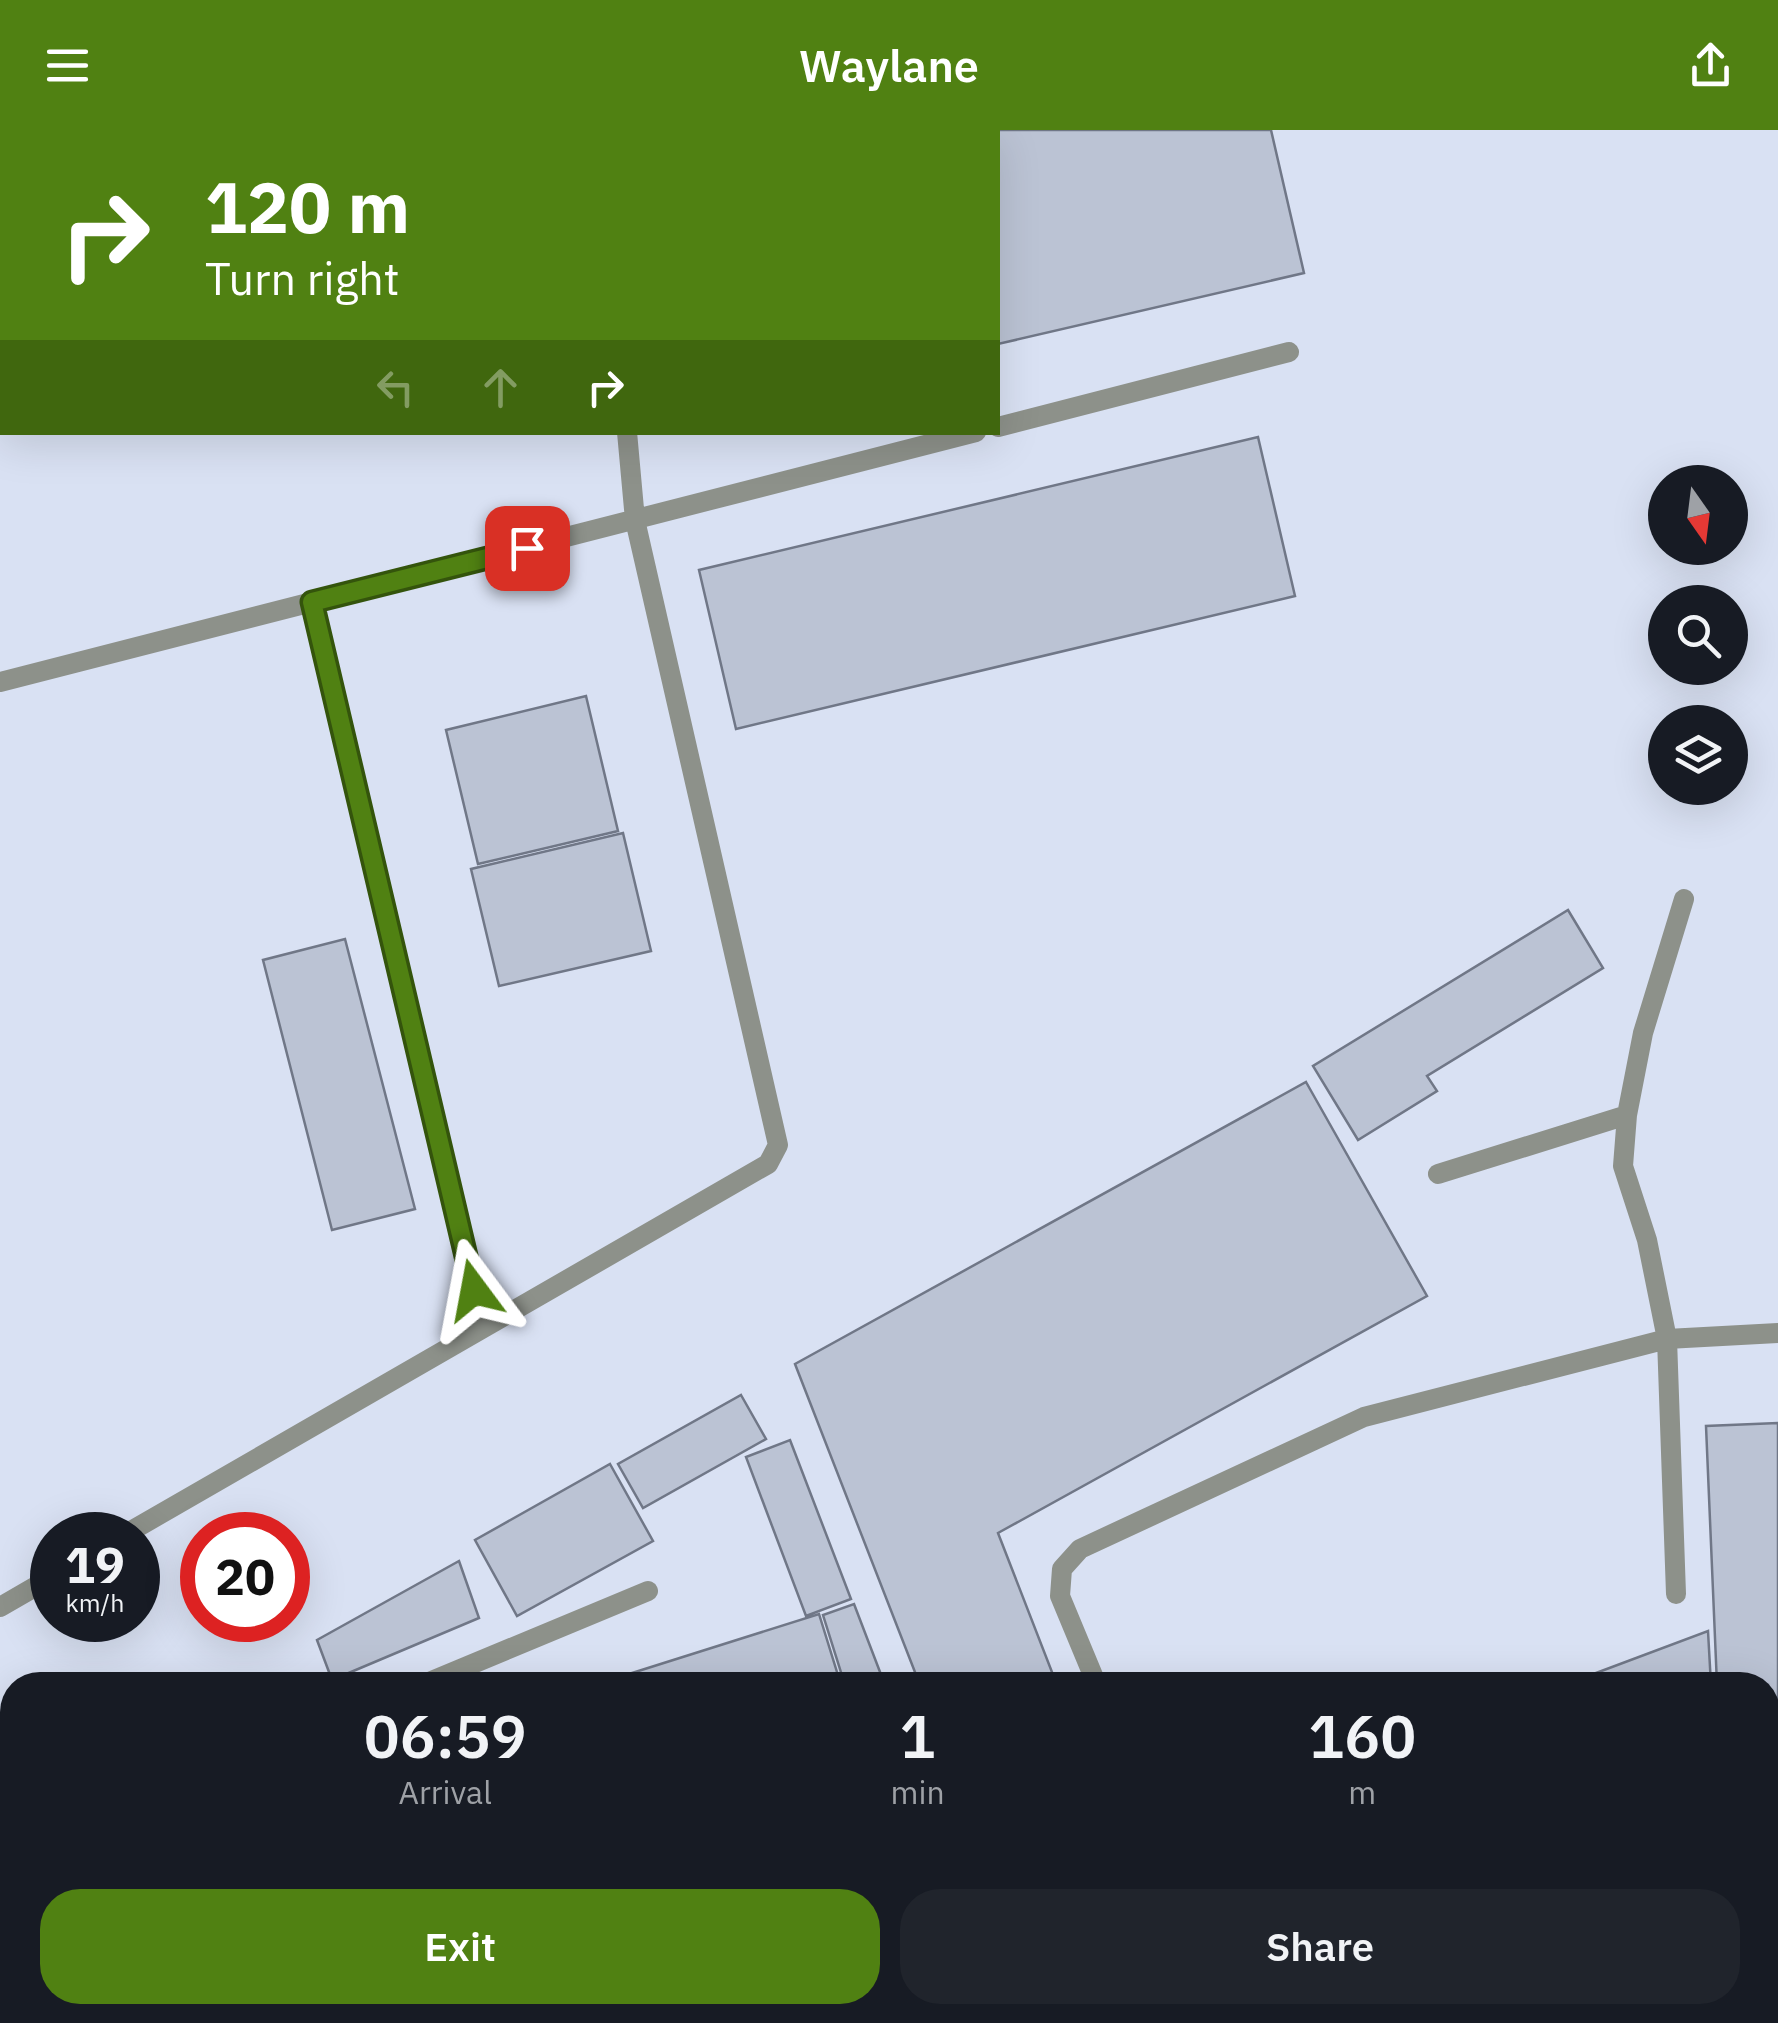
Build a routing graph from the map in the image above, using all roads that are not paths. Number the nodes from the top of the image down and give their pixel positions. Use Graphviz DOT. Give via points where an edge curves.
graph roads {
  1 [pos="1289,352"];
  2 [pos="1000,426"];
  3 [pos="627,435"];
  4 [pos="964,435"];
  5 [pos="635,520"];
  6 [pos="312,602"];
  7 [pos="0,682"];
  8 [pos="1684,899"];
  9 [pos="1627,1115"];
  10 [pos="1438,1174"];
  11 [pos="483,1328"];
  12 [pos="1778,1333"];
  13 [pos="1667,1339"];
  14 [pos="160,1514"];
  15 [pos="30,1590"];
  16 [pos="648,1591"];
  17 [pos="1676,1594"];
  18 [pos="0,1607"];
  19 [pos="453,1672"];
  20 [pos="1092,1672"];
  1 -- 2 [label="lane"];
  3 -- 5 [label="lane"];
  4 -- 5 [label="lane"];
  5 -- 6 [label="lane"];
  5 -- 11 [label="lane" via="778,1145 768,1164"];
  6 -- 7 [label="lane"];
  6 -- 11 [label="lane"];
  8 -- 9 [label="lane" via="1643,1033"];
  9 -- 10 [label="lane"];
  9 -- 13 [label="lane" via="1622,1166 1647,1240"];
  11 -- 14 [label="lane"];
  12 -- 13 [label="lane"];
  13 -- 17 [label="lane"];
  13 -- 20 [label="lane" via="1364,1417 1080,1549 1062,1569 1060,1596"];
  15 -- 18 [label="lane"];
  16 -- 19 [label="lane"];
}
